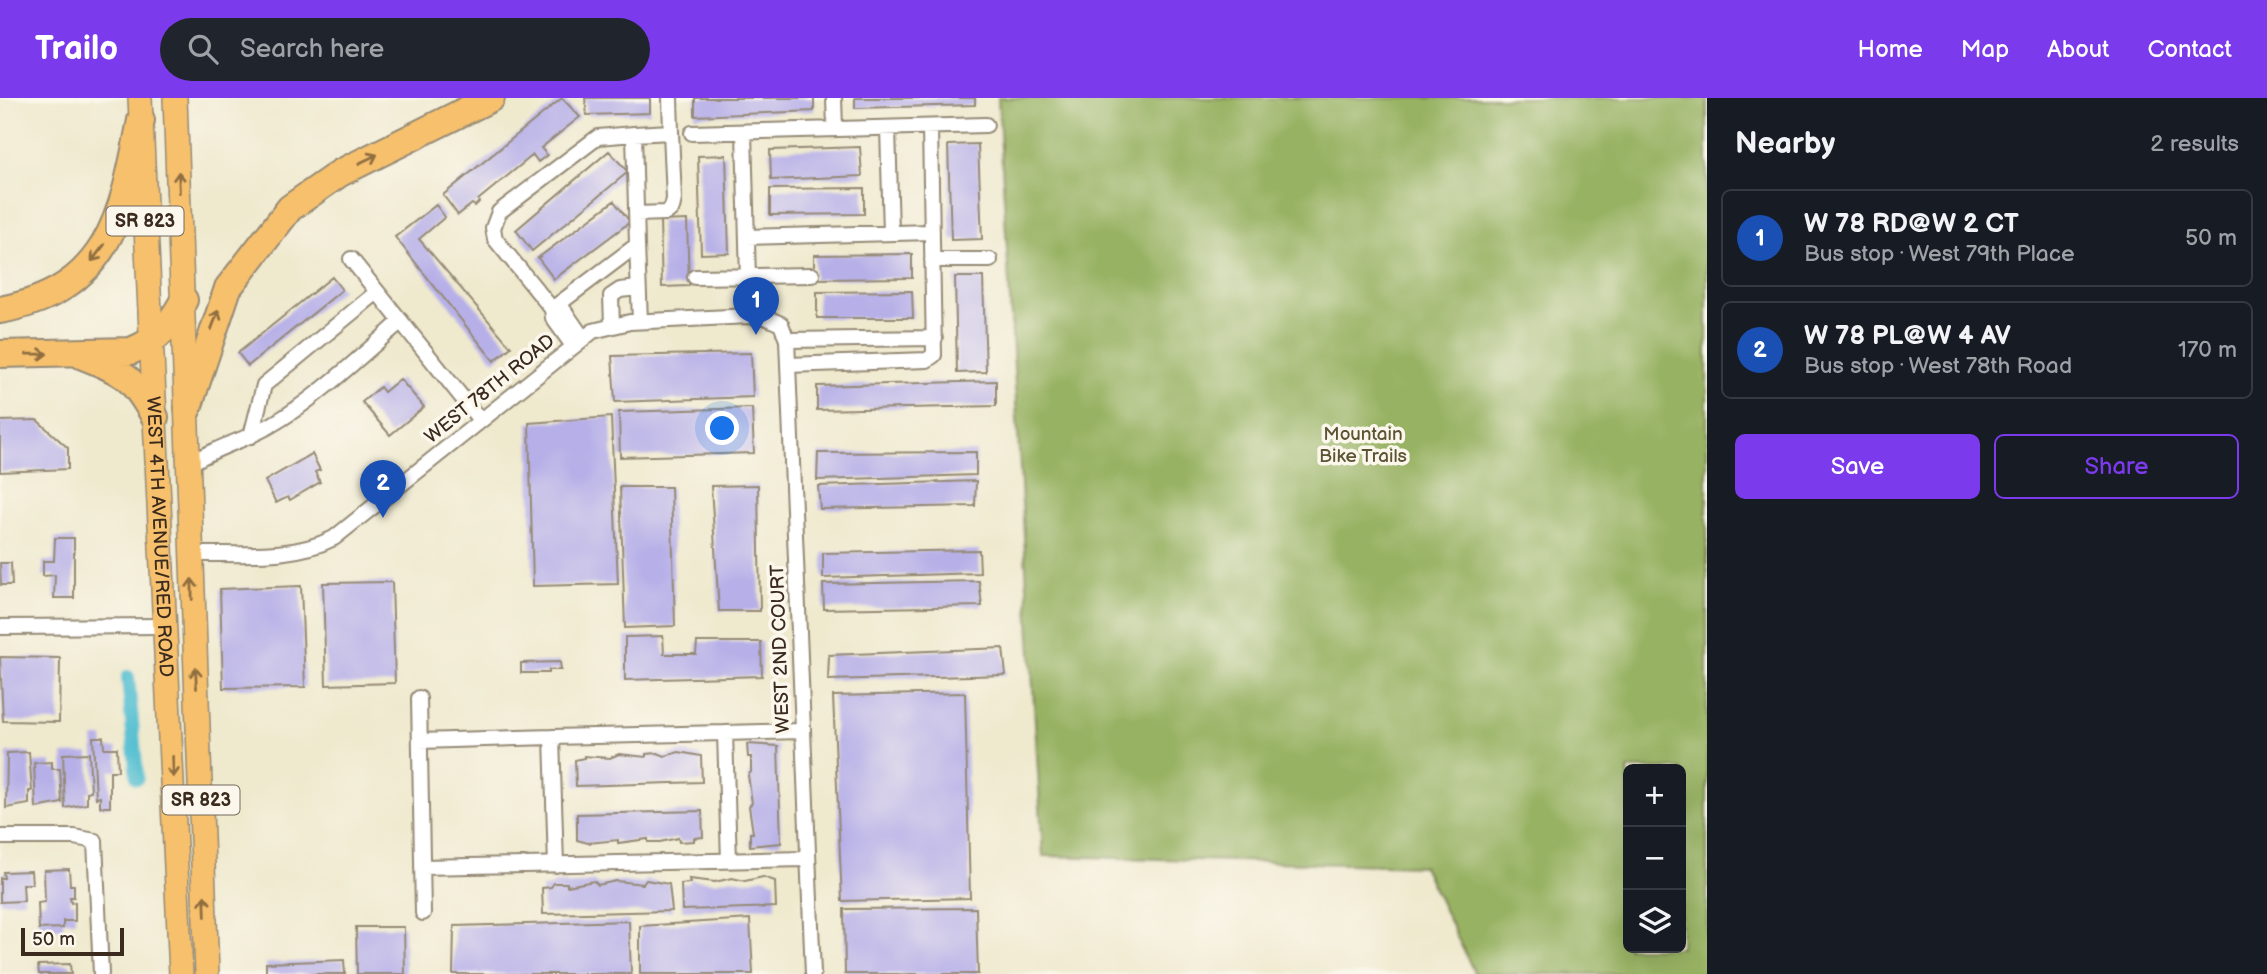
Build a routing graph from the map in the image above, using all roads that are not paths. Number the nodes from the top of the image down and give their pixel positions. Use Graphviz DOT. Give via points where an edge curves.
graph roads {
  1 [pos="176,98"];
  2 [pos="491,98"];
  3 [pos="670,98"];
  4 [pos="834,98"];
  5 [pos="141,109"];
  6 [pos="986,125"];
  7 [pos="930,127"];
  8 [pos="888,128"];
  9 [pos="835,130"];
  10 [pos="671,132"];
  11 [pos="744,132"];
  12 [pos="692,133"];
  13 [pos="634,134"];
  14 [pos="636,214"];
  15 [pos="932,232"];
  16 [pos="891,233"];
  17 [pos="747,237"];
  18 [pos="637,244"];
  19 [pos="351,259"];
  20 [pos="932,260"];
  21 [pos="989,260"];
  22 [pos="812,275"];
  23 [pos="749,276"];
  24 [pos="695,277"];
  25 [pos="638,288"];
  26 [pos="377,292"];
  27 [pos="184,300"];
  28 [pos="552,309"];
  29 [pos="0,310"];
  30 [pos="749,316"];
  31 [pos="401,321"];
  32 [pos="640,321"];
  33 [pos="612,324"];
  34 [pos="781,324"];
  35 [pos="935,338"];
  36 [pos="581,339"];
  37 [pos="823,339"];
  38 [pos="787,340"];
  39 [pos="149,344"];
  40 [pos="75,353"];
  41 [pos="0,354"];
  42 [pos="788,365"];
  43 [pos="824,365"];
  44 [pos="188,408"];
  45 [pos="155,416"];
  46 [pos="480,420"];
  47 [pos="251,436"];
  48 [pos="158,459"];
  49 [pos="190,464"];
  50 [pos="191,554"];
  51 [pos="166,626"];
  52 [pos="0,627"];
  53 [pos="419,698"];
  54 [pos="802,732"];
  55 [pos="725,733"];
  56 [pos="552,737"];
  57 [pos="420,741"];
  58 [pos="0,837"];
  59 [pos="807,859"];
  60 [pos="729,861"];
  61 [pos="556,864"];
  62 [pos="422,867"];
  63 [pos="423,913"];
  64 [pos="100,974"];
  65 [pos="181,974"];
  66 [pos="208,974"];
  67 [pos="813,974"];
  27 -- 1 [label="main road, WEST 4TH AVENUE/RED ROAD / SR 823, one-way"];
  44 -- 2 [label="highway, one-way" via="228,288 290,208 340,173"];
  3 -- 10 [label="street"];
  4 -- 9 [label="street"];
  5 -- 29 [label="highway, one-way" via="126,198 108,240 60,290"];
  5 -- 39 [label="main road, WEST 4TH AVENUE/RED ROAD / SR 823"];
  6 -- 7 [label="street"];
  7 -- 8 [label="street"];
  7 -- 15 [label="street"];
  8 -- 9 [label="street"];
  8 -- 16 [label="street"];
  9 -- 11 [label="street"];
  10 -- 13 [label="street"];
  10 -- 14 [label="street" via="672,208"];
  11 -- 12 [label="street"];
  11 -- 17 [label="street"];
  13 -- 14 [label="street"];
  13 -- 28 [label="street" via="598,136 499,212 495,220 495,239"];
  14 -- 18 [label="street"];
  15 -- 16 [label="street"];
  15 -- 20 [label="street"];
  16 -- 17 [label="street"];
  17 -- 23 [label="street"];
  18 -- 25 [label="street"];
  18 -- 28 [label="street"];
  19 -- 26 [label="street"];
  20 -- 21 [label="street"];
  20 -- 35 [label="street"];
  22 -- 23 [label="street"];
  23 -- 24 [label="street"];
  23 -- 30 [label="street"];
  25 -- 32 [label="street"];
  25 -- 33 [label="street" via="611,296"];
  26 -- 31 [label="street"];
  26 -- 47 [label="street" via="264,385"];
  27 -- 39 [label="highway" via="167,330"];
  27 -- 44 [label="main road, WEST 4TH AVENUE/RED ROAD / SR 823"];
  28 -- 36 [label="street" via="554,317"];
  30 -- 32 [label="street, WEST 78TH ROAD"];
  30 -- 34 [label="street, WEST 78TH ROAD"];
  31 -- 46 [label="street"];
  31 -- 47 [label="street" via="296,407"];
  32 -- 33 [label="street, WEST 78TH ROAD"];
  33 -- 36 [label="street, WEST 78TH ROAD"];
  34 -- 38 [label="street, WEST 2ND COURT"];
  35 -- 37 [label="street"];
  35 -- 43 [label="street" via="933,355 927,360"];
  36 -- 46 [label="street, WEST 78TH ROAD"];
  37 -- 38 [label="street"];
  37 -- 43 [label="street"];
  38 -- 42 [label="street, WEST 2ND COURT"];
  39 -- 40 [label="highway" via="131,351"];
  39 -- 45 [label="main road, WEST 4TH AVENUE/RED ROAD / SR 823"];
  41 -- 40 [label="highway, one-way"];
  40 -- 45 [label="highway" via="135,383"];
  42 -- 43 [label="street"];
  42 -- 54 [label="street, WEST 2ND COURT"];
  44 -- 49 [label="main road, WEST 4TH AVENUE/RED ROAD / SR 823"];
  45 -- 48 [label="main road, WEST 4TH AVENUE/RED ROAD / SR 823"];
  46 -- 50 [label="street, WEST 78TH ROAD" via="318,547 291,552"];
  47 -- 49 [label="street" via="216,448"];
  48 -- 50 [label="main road" via="177,546"];
  48 -- 51 [label="main road, WEST 4TH AVENUE/RED ROAD / SR 823"];
  49 -- 50 [label="main road, WEST 4TH AVENUE/RED ROAD / SR 823"];
  66 -- 50 [label="main road, WEST 4TH AVENUE/RED ROAD / SR 823, one-way"];
  51 -- 52 [label="street"];
  51 -- 65 [label="main road, WEST 4TH AVENUE/RED ROAD / SR 823, one-way"];
  53 -- 57 [label="street"];
  54 -- 55 [label="street"];
  54 -- 59 [label="street, WEST 2ND COURT"];
  55 -- 56 [label="street"];
  55 -- 60 [label="street"];
  56 -- 57 [label="street"];
  56 -- 61 [label="street"];
  57 -- 62 [label="street"];
  58 -- 64 [label="street" via="95,841"];
  59 -- 60 [label="street"];
  59 -- 67 [label="street, WEST 2ND COURT"];
  60 -- 61 [label="street"];
  61 -- 62 [label="street"];
  62 -- 63 [label="street"];
}
